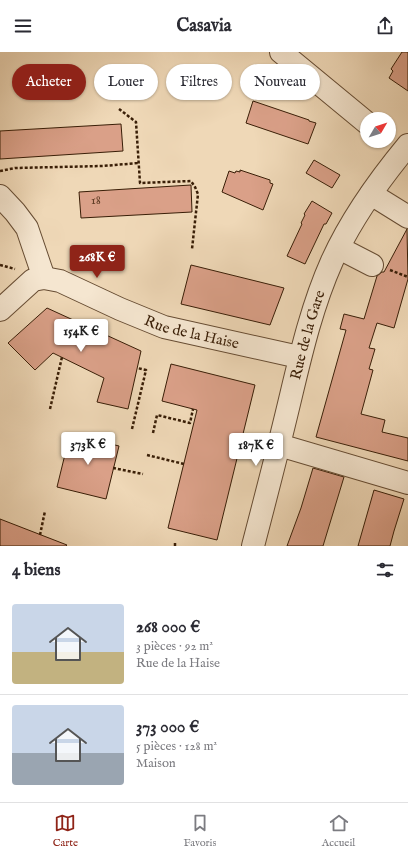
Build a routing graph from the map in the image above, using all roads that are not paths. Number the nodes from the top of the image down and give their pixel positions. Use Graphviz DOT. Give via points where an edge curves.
graph roads {
  1 [pos="281,52"];
  2 [pos="360,117"];
  3 [pos="400,146"];
  4 [pos="371,194"];
  5 [pos="0,196"];
  6 [pos="408,217"];
  7 [pos="339,248"];
  8 [pos="372,265"];
  9 [pos="44,278"];
  10 [pos="0,310"];
  11 [pos="299,358"];
  12 [pos="279,445"];
  13 [pos="408,483"];
  14 [pos="253,546"];
  1 -- 2 [label="street"];
  3 -- 4 [label="street, Rue de la Gare"];
  4 -- 6 [label="street"];
  4 -- 7 [label="street, Rue de la Gare"];
  5 -- 9 [label="street" via="27,228"];
  7 -- 8 [label="street"];
  7 -- 11 [label="street, Rue de la Gare" via="321,288"];
  9 -- 10 [label="street" via="33,280"];
  9 -- 11 [label="street, Rue de la Haise" via="60,281 164,327"];
  11 -- 12 [label="street, Rue de la Gare"];
  12 -- 13 [label="street"];
  12 -- 14 [label="street, Rue de la Gare"];
}
